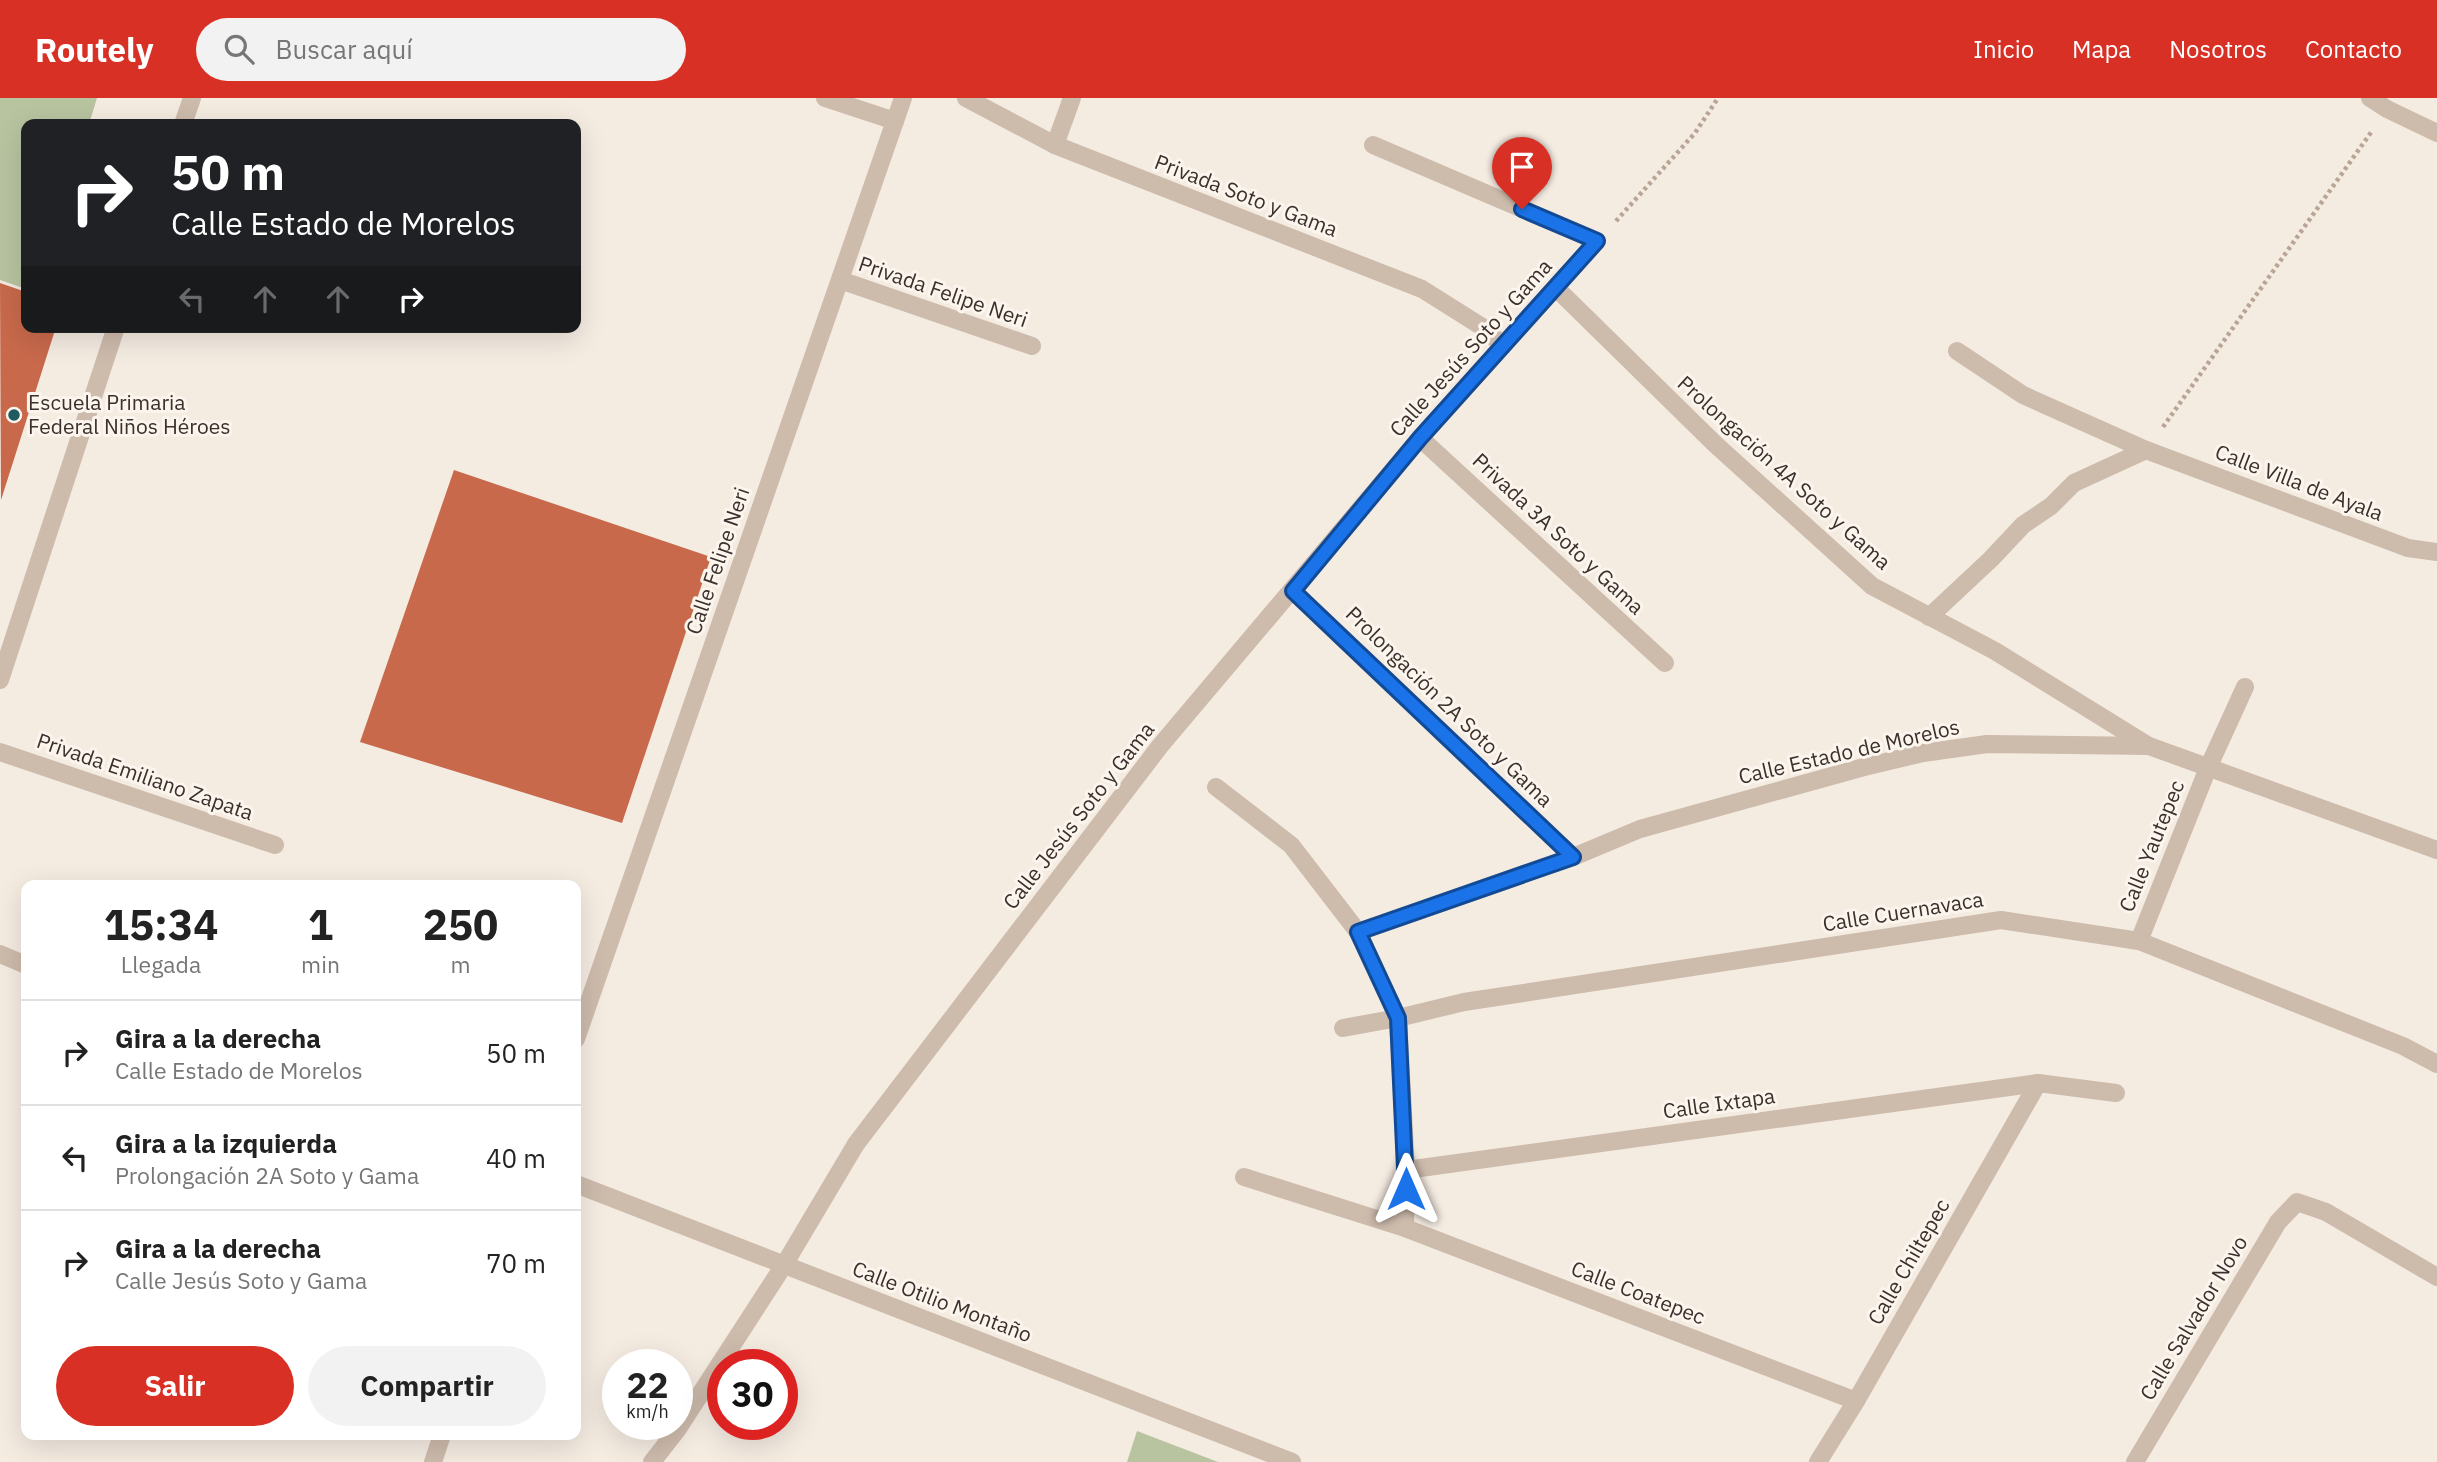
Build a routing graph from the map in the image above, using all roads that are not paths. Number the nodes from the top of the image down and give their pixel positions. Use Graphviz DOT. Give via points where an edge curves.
graph roads {
  1 [pos="192,98"];
  2 [pos="825,98"];
  3 [pos="903,98"];
  4 [pos="966,98"];
  5 [pos="1072,98"];
  6 [pos="2370,98"];
  7 [pos="185,119"];
  8 [pos="895,121"];
  9 [pos="2437,133"];
  10 [pos="1055,145"];
  11 [pos="1373,145"];
  12 [pos="839,281"];
  13 [pos="1556,288"];
  14 [pos="115,333"];
  15 [pos="1032,346"];
  16 [pos="1503,346"];
  17 [pos="1956,351"];
  18 [pos="1420,438"];
  19 [pos="2146,450"];
  20 [pos="2437,552"];
  21 [pos="1293,591"];
  22 [pos="1929,617"];
  23 [pos="1665,663"];
  24 [pos="0,680"];
  25 [pos="2245,687"];
  26 [pos="2149,746"];
  27 [pos="0,752"];
  28 [pos="2208,768"];
  29 [pos="1216,787"];
  30 [pos="275,845"];
  31 [pos="2437,850"];
  32 [pos="1573,857"];
  33 [pos="1358,932"];
  34 [pos="2139,941"];
  35 [pos="0,954"];
  36 [pos="21,963"];
  37 [pos="1398,1018"];
  38 [pos="581,1025"];
  39 [pos="1343,1028"];
  40 [pos="2437,1064"];
  41 [pos="2038,1083"];
  42 [pos="2116,1093"];
  43 [pos="1406,1170"];
  44 [pos="1244,1177"];
  45 [pos="581,1186"];
  46 [pos="1405,1228"];
  47 [pos="784,1265"];
  48 [pos="2437,1277"];
  49 [pos="1856,1401"];
  50 [pos="440,1440"];
  51 [pos="433,1462"];
  52 [pos="652,1462"];
  53 [pos="1292,1462"];
  54 [pos="1818,1462"];
  55 [pos="2135,1462"];
  1 -- 7 [label="street"];
  2 -- 8 [label="street"];
  3 -- 8 [label="street, Calle Felipe Neri"];
  4 -- 10 [label="street, Privada Soto y Gama"];
  5 -- 10 [label="street"];
  6 -- 9 [label="street"];
  8 -- 12 [label="street, Calle Felipe Neri"];
  10 -- 16 [label="street, Privada Soto y Gama" via="1422,289 1484,328"];
  11 -- 13 [label="street, Calle Jesús Soto y Gama" via="1597,241"];
  12 -- 15 [label="street, Privada Felipe Neri"];
  12 -- 38 [label="street, Calle Felipe Neri"];
  13 -- 16 [label="street, Calle Jesús Soto y Gama"];
  13 -- 22 [label="street, Prolongación 4A Soto y Gama" via="1715,444 1872,586"];
  14 -- 24 [label="street"];
  16 -- 18 [label="street, Calle Jesús Soto y Gama"];
  17 -- 19 [label="street, Calle Villa de Ayala" via="2023,395"];
  18 -- 21 [label="street, Calle Jesús Soto y Gama"];
  18 -- 23 [label="street, Privada 3A Soto y Gama"];
  19 -- 20 [label="street, Calle Villa de Ayala" via="2408,548"];
  19 -- 22 [label="street" via="2074,482"];
  21 -- 32 [label="street, Prolongación 2A Soto y Gama"];
  21 -- 47 [label="street, Calle Jesús Soto y Gama" via="1160,746 856,1144"];
  22 -- 26 [label="street, Prolongación 4A Soto y Gama" via="1995,651"];
  25 -- 28 [label="street, Calle Yautepec"];
  26 -- 28 [label="street, Calle Estado de Morelos"];
  26 -- 32 [label="street, Calle Estado de Morelos" via="1987,744 1923,753 1640,829"];
  27 -- 30 [label="street, Privada Emiliano Zapata"];
  28 -- 31 [label="street, Calle Estado de Morelos"];
  28 -- 34 [label="street, Calle Yautepec"];
  29 -- 33 [label="street" via="1291,845"];
  32 -- 33 [label="street, Calle Estado de Morelos"];
  33 -- 37 [label="street"];
  34 -- 37 [label="street, Calle Cuernavaca" via="2001,920 1464,1002"];
  34 -- 40 [label="street, Calle Cuernavaca" via="2391,1041"];
  35 -- 36 [label="street"];
  37 -- 39 [label="street, Calle Cuernavaca"];
  37 -- 43 [label="street"];
  41 -- 42 [label="street, Calle Ixtapa"];
  41 -- 43 [label="street, Calle Ixtapa"];
  41 -- 49 [label="street, Calle Chiltepec"];
  43 -- 46 [label="street"];
  44 -- 46 [label="street, Calle Coatepec"];
  45 -- 47 [label="street, Calle Otilio Montaño"];
  46 -- 49 [label="street, Calle Coatepec"];
  47 -- 52 [label="street, Calle Jesús Soto y Gama"];
  47 -- 53 [label="street, Calle Otilio Montaño"];
  48 -- 55 [label="street, Calle Salvador Novo" via="2326,1212 2297,1202 2278,1222"];
  49 -- 54 [label="street, Calle Chiltepec"];
  50 -- 51 [label="street"];
}
